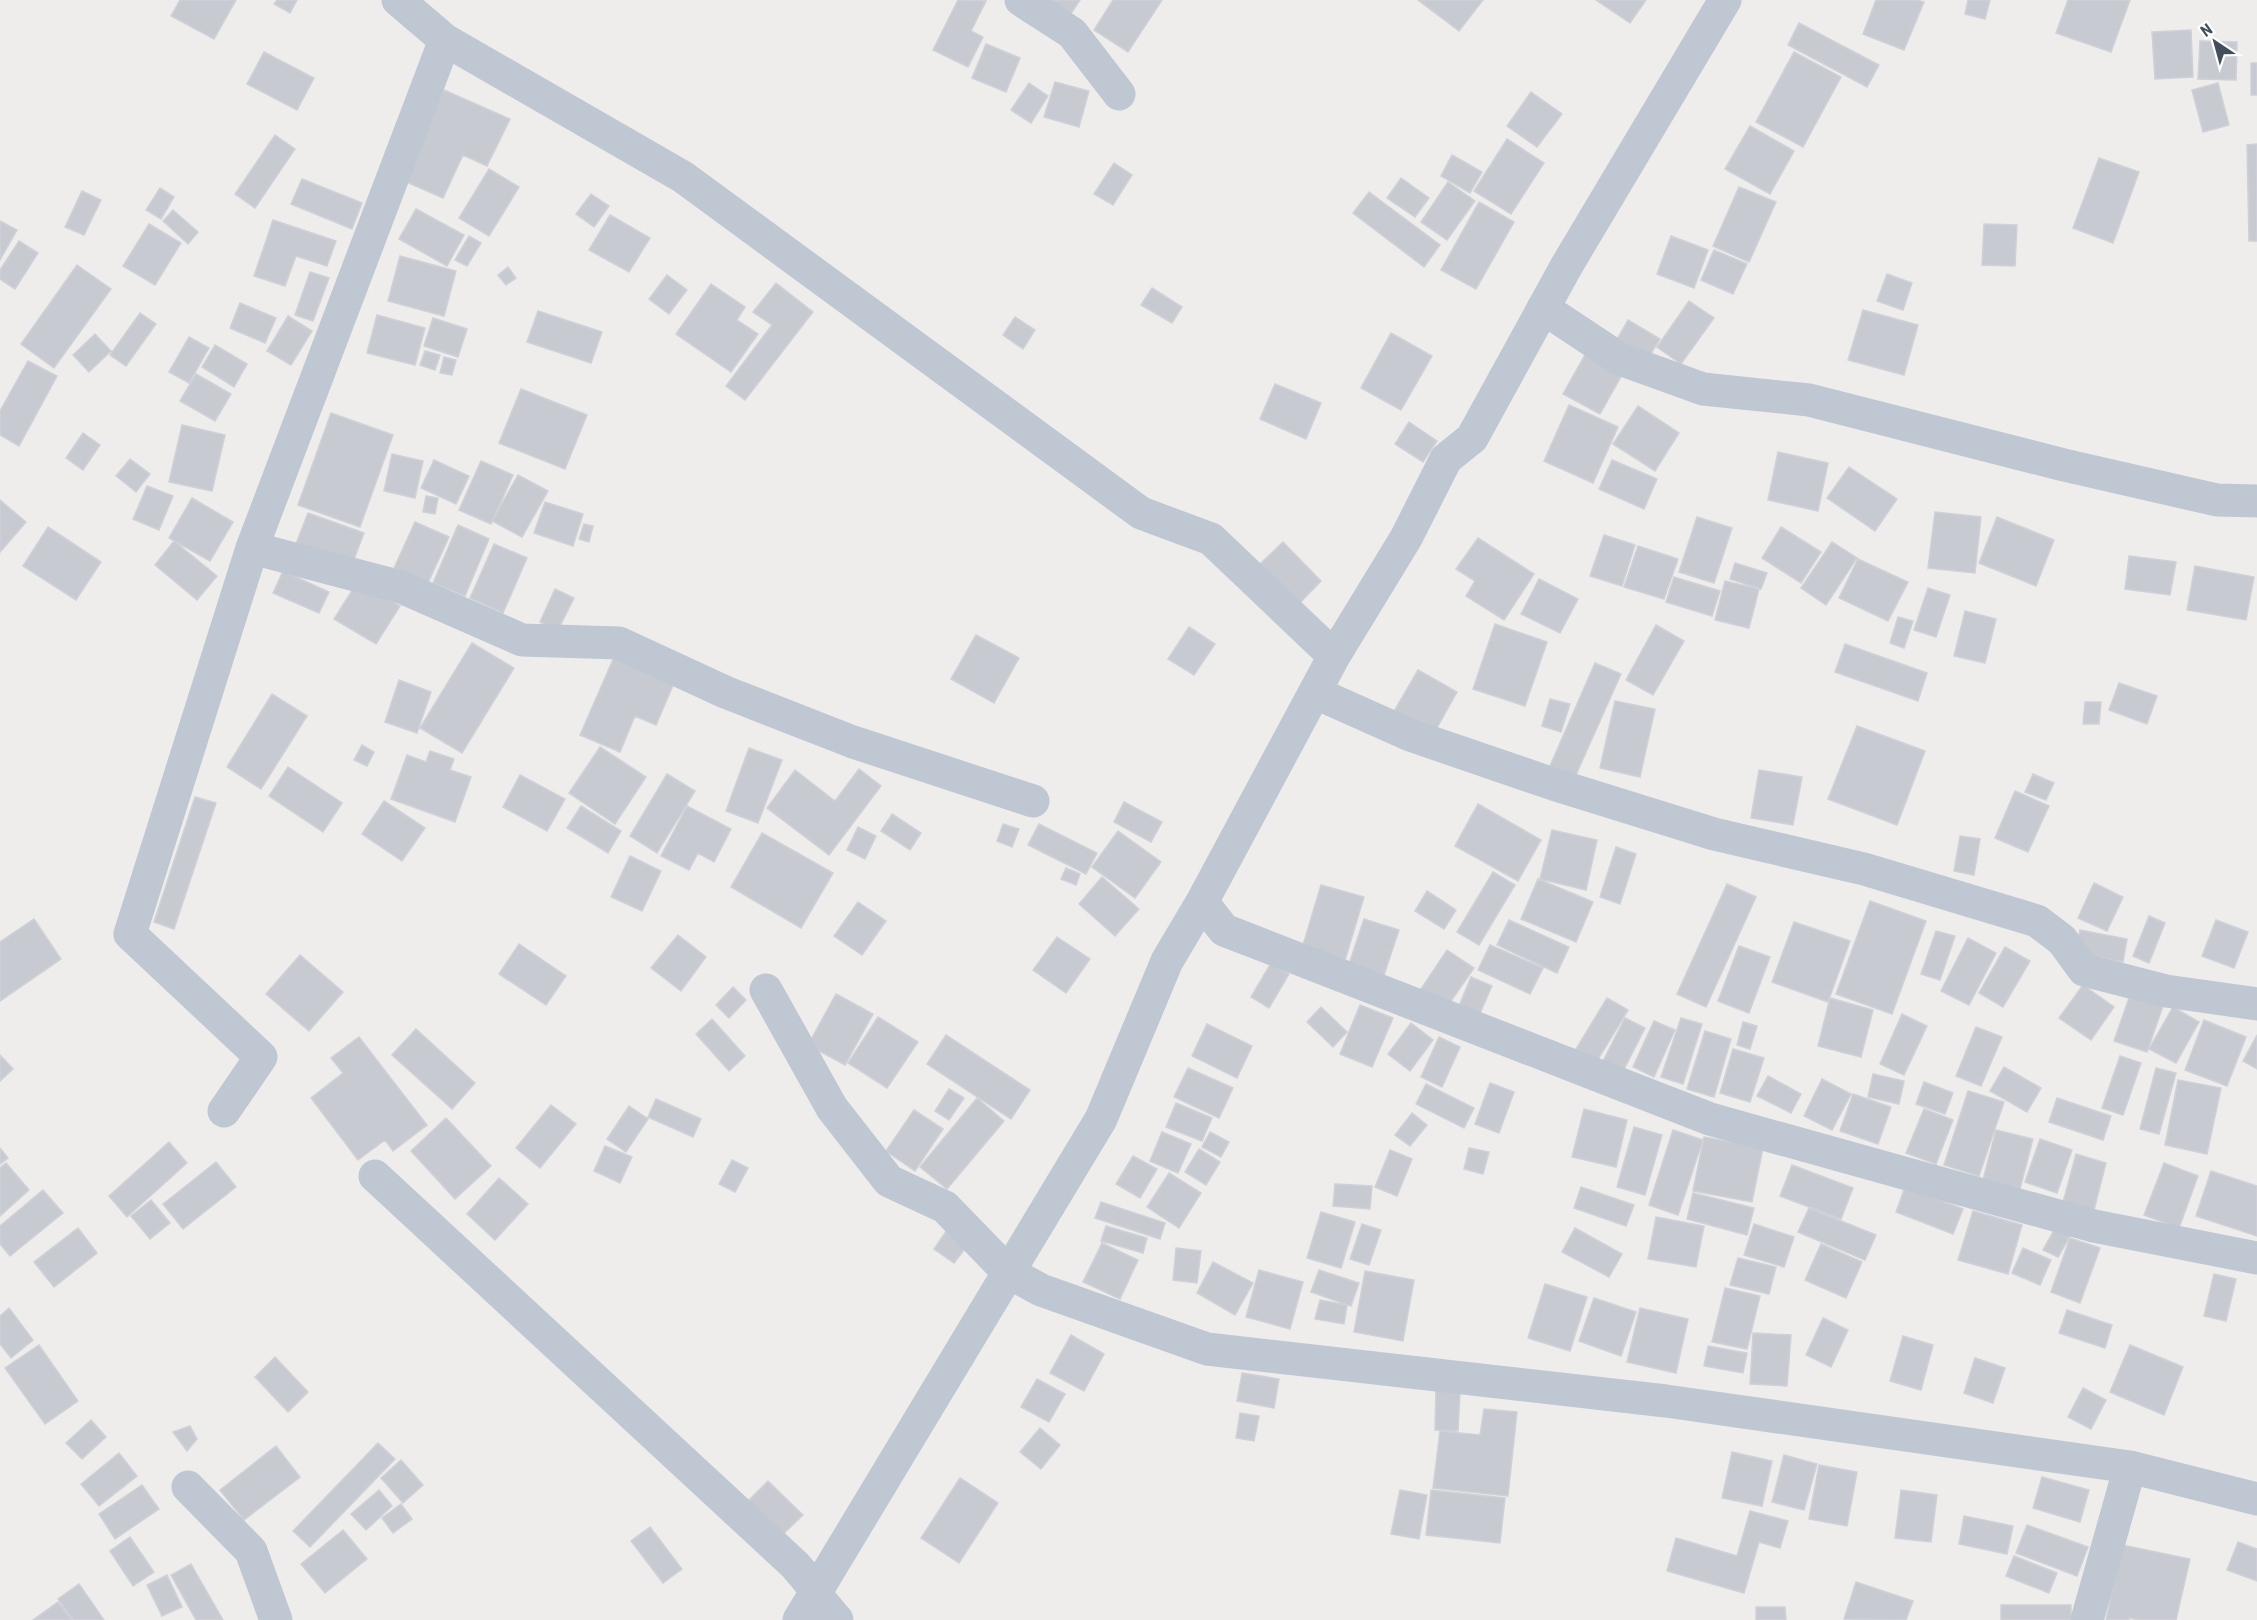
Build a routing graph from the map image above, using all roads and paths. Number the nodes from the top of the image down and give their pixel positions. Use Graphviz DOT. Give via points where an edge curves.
graph roads {
  1 [pos="398,0"];
  2 [pos="1021,0"];
  3 [pos="1725,0"];
  4 [pos="445,40"];
  5 [pos="1119,94"];
  6 [pos="1543,308"];
  7 [pos="2257,501"];
  8 [pos="252,548"];
  9 [pos="1334,656"];
  10 [pos="1316,693"];
  11 [pos="1033,801"];
  12 [pos="1202,902"];
  13 [pos="766,990"];
  14 [pos="2257,1004"];
  15 [pos="224,1111"];
  16 [pos="375,1176"];
  17 [pos="2257,1258"];
  18 [pos="1008,1272"];
  19 [pos="2130,1467"];
  20 [pos="188,1487"];
  21 [pos="2257,1499"];
  22 [pos="810,1601"];
  23 [pos="276,1620"];
  24 [pos="837,1620"];
  25 [pos="2087,1620"];
  1 -- 4 [label="street"];
  2 -- 5 [label="street" via="1072,33"];
  3 -- 6 [label="street"];
  4 -- 8 [label="street"];
  4 -- 9 [label="street" via="683,177 1141,513 1211,539"];
  6 -- 7 [label="street" via="1620,359 1703,388 1809,400 2217,500"];
  6 -- 9 [label="street" via="1472,438 1446,459 1406,538"];
  8 -- 11 [label="street" via="401,587 522,640 619,643 725,692 853,742"];
  8 -- 15 [label="street" via="130,934 261,1057"];
  9 -- 10 [label="street"];
  10 -- 12 [label="street"];
  10 -- 14 [label="street" via="1410,735 1553,784 1714,834 1864,869 2037,921 2062,940 2084,970 2166,991"];
  12 -- 17 [label="street" via="1224,930 1710,1119 2094,1226"];
  12 -- 18 [label="street" via="1167,961 1101,1119"];
  13 -- 18 [label="street" via="832,1108 889,1180 945,1207"];
  16 -- 22 [label="street" via="795,1564"];
  18 -- 19 [label="street" via="1041,1290 1207,1349 1666,1401"];
  18 -- 22 [label="street"];
  19 -- 21 [label="street"];
  19 -- 25 [label="street"];
  20 -- 23 [label="street" via="251,1551"];
  22 -- 24 [label="street"];
}
